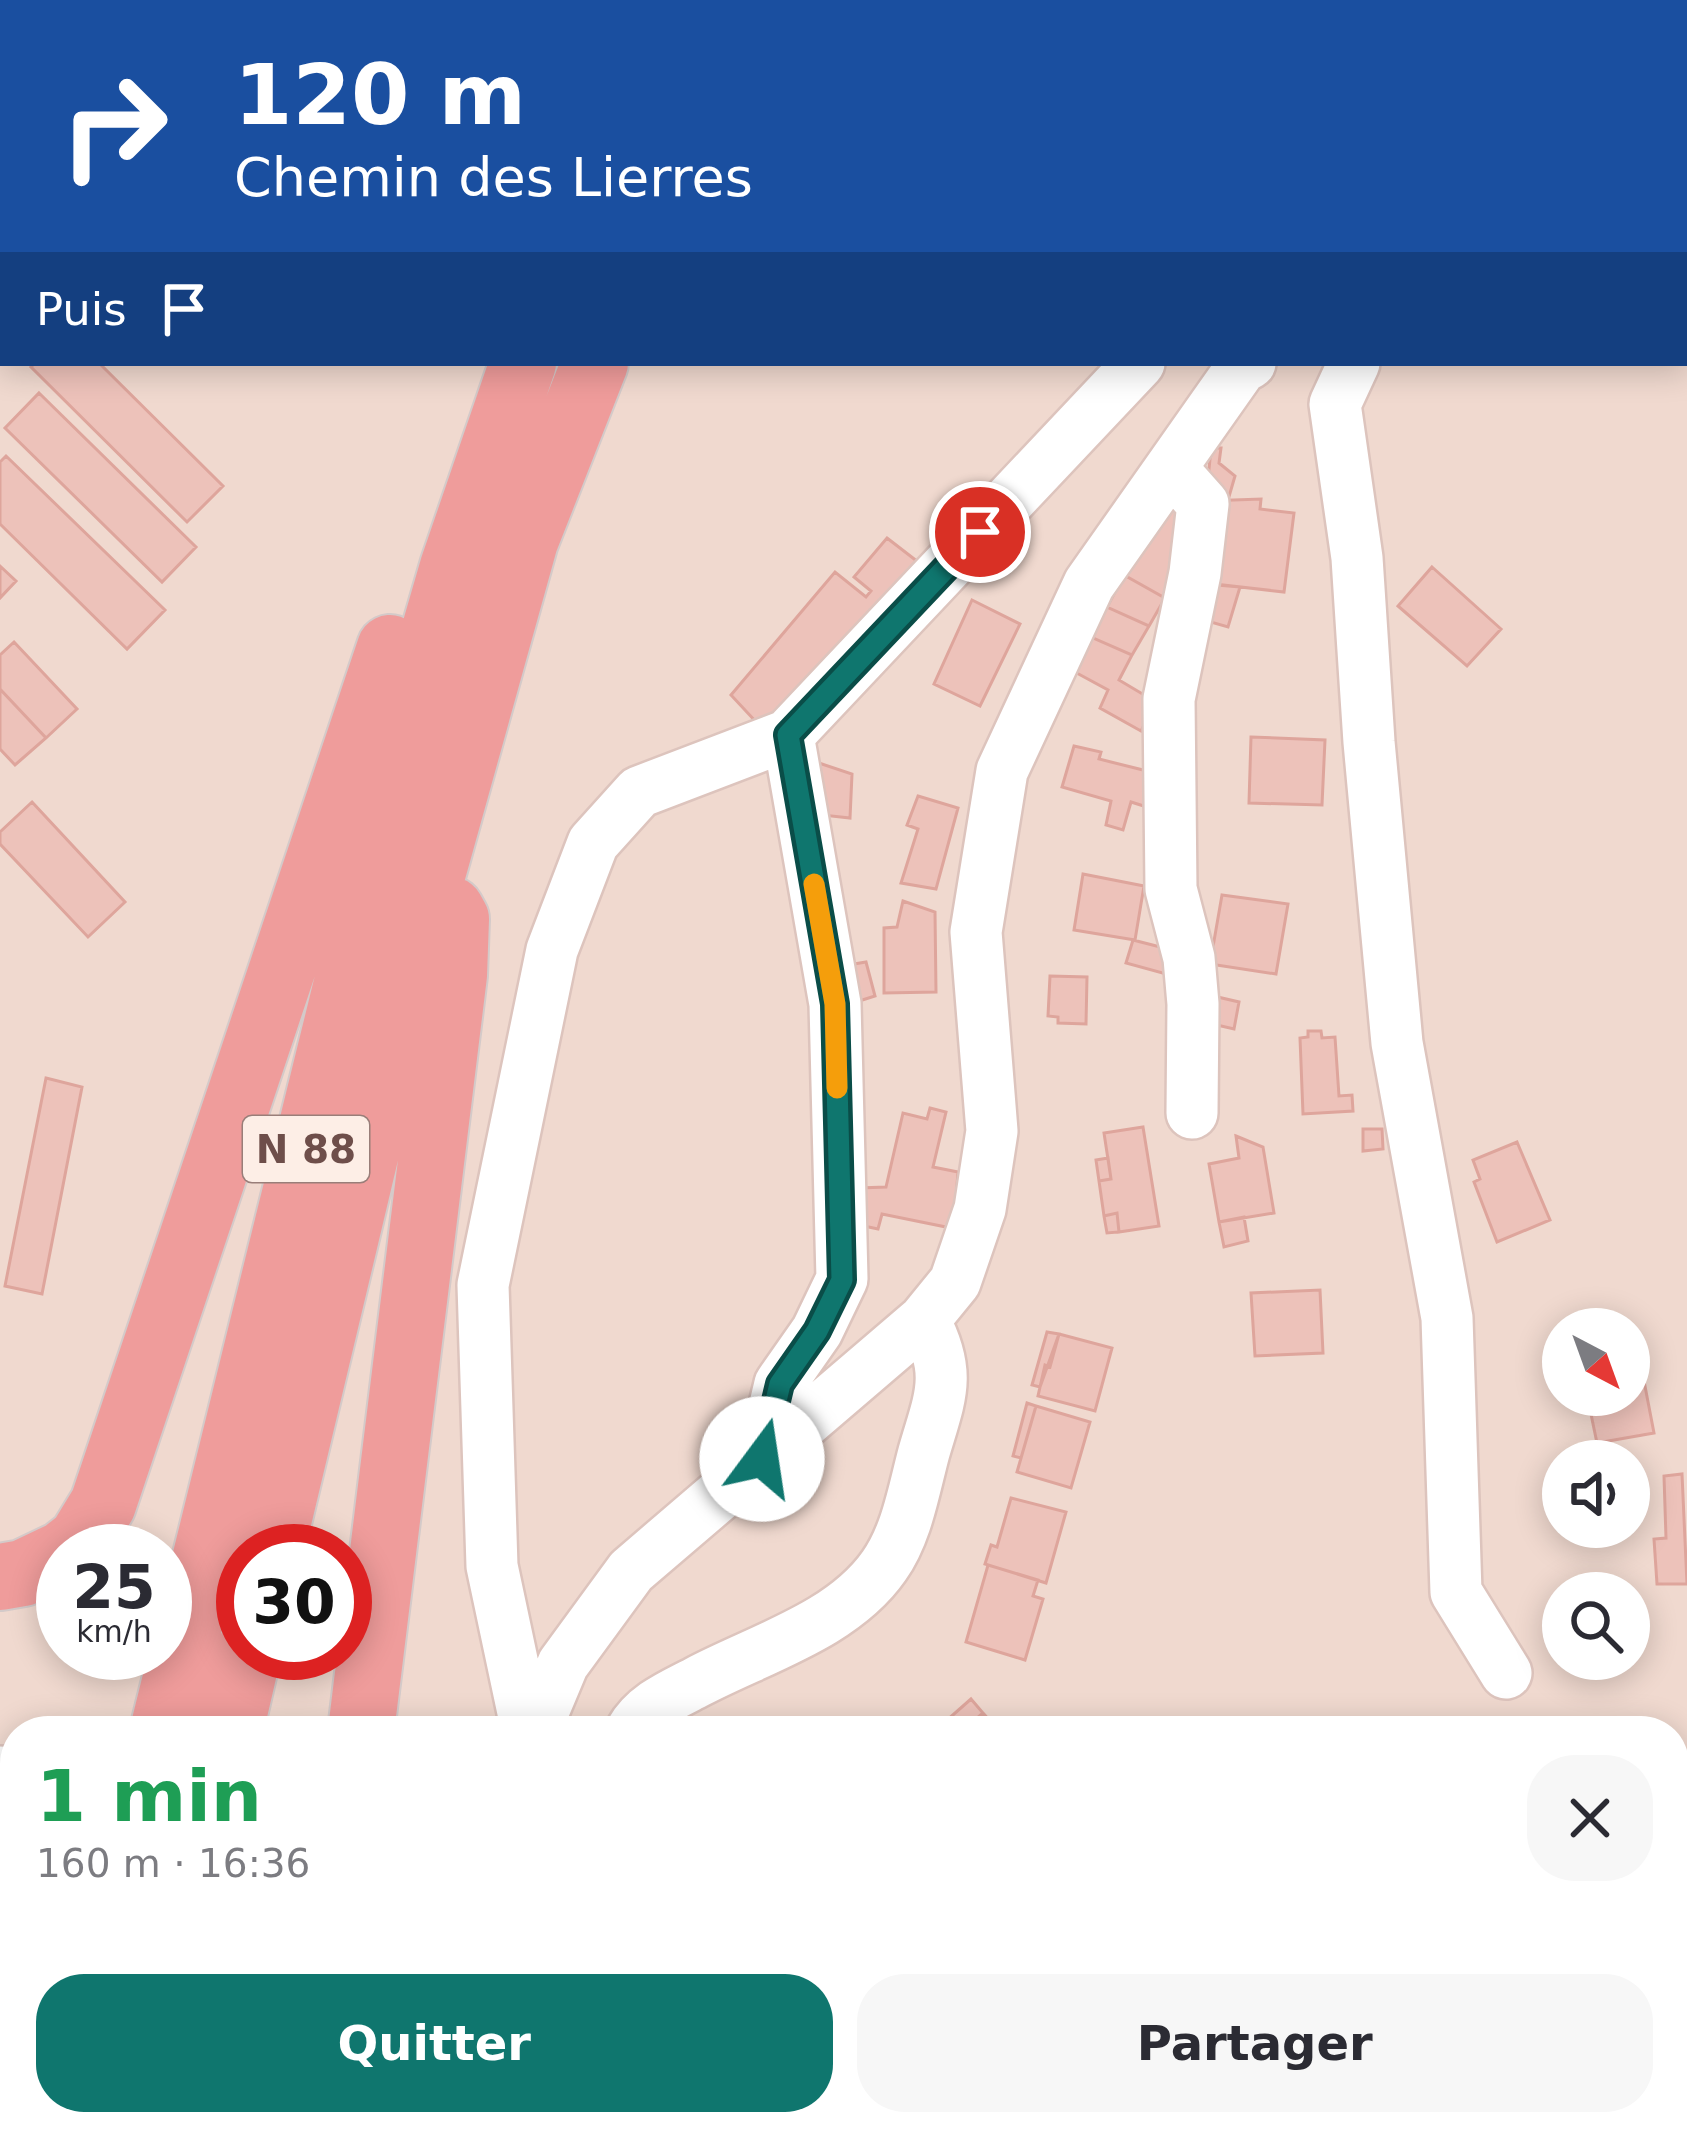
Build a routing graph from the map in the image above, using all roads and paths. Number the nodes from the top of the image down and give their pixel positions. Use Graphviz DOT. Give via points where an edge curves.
graph roads {
  1 [pos="522,366"];
  2 [pos="595,366"];
  3 [pos="1136,366"];
  4 [pos="1245,366"];
  5 [pos="1353,366"];
  6 [pos="1172,468"];
  7 [pos="453,567"];
  8 [pos="788,735"];
  9 [pos="432,875"];
  10 [pos="1192,1113"];
  11 [pos="924,1320"];
  12 [pos="762,1459"];
  13 [pos="91,1524"];
  14 [pos="277,1524"];
  15 [pos="36,1566"];
  16 [pos="0,1577"];
  17 [pos="1506,1673"];
  18 [pos="242,1680"];
  19 [pos="167,1716"];
  20 [pos="233,1716"];
  21 [pos="364,1716"];
  22 [pos="527,1716"];
  23 [pos="538,1716"];
  24 [pos="644,1716"];
  1 -- 7 [label="highway, N 88"];
  2 -- 9 [label="highway, N 88" via="525,541"];
  3 -- 8 [label="street"];
  4 -- 6 [label="street"];
  5 -- 17 [label="street" via="1335,404 1357,558 1397,1043 1447,1318 1456,1592"];
  6 -- 10 [label="street" via="1204,504 1169,700 1171,889 1189,958"];
  6 -- 11 [label="street" via="1089,584 1002,771 976,932 992,1131 980,1209 955,1282"];
  7 -- 13 [label="highway" via="400,616"];
  7 -- 19 [label="highway, N 88"];
  8 -- 12 [label="street" via="835,1004 842,1280 780,1384"];
  8 -- 22 [label="street" via="639,791 593,844 552,950 483,1286 492,1566"];
  9 -- 14 [label="highway, N 88"];
  9 -- 21 [label="highway" via="456,919 454,975"];
  11 -- 12 [label="street"];
  11 -- 24 [label="street" via="940,1349 941,1393 886,1564 816,1624"];
  12 -- 23 [label="street" via="632,1571 563,1664"];
  15 -- 16 [label="highway"];
  18 -- 20 [label="highway"];
}
